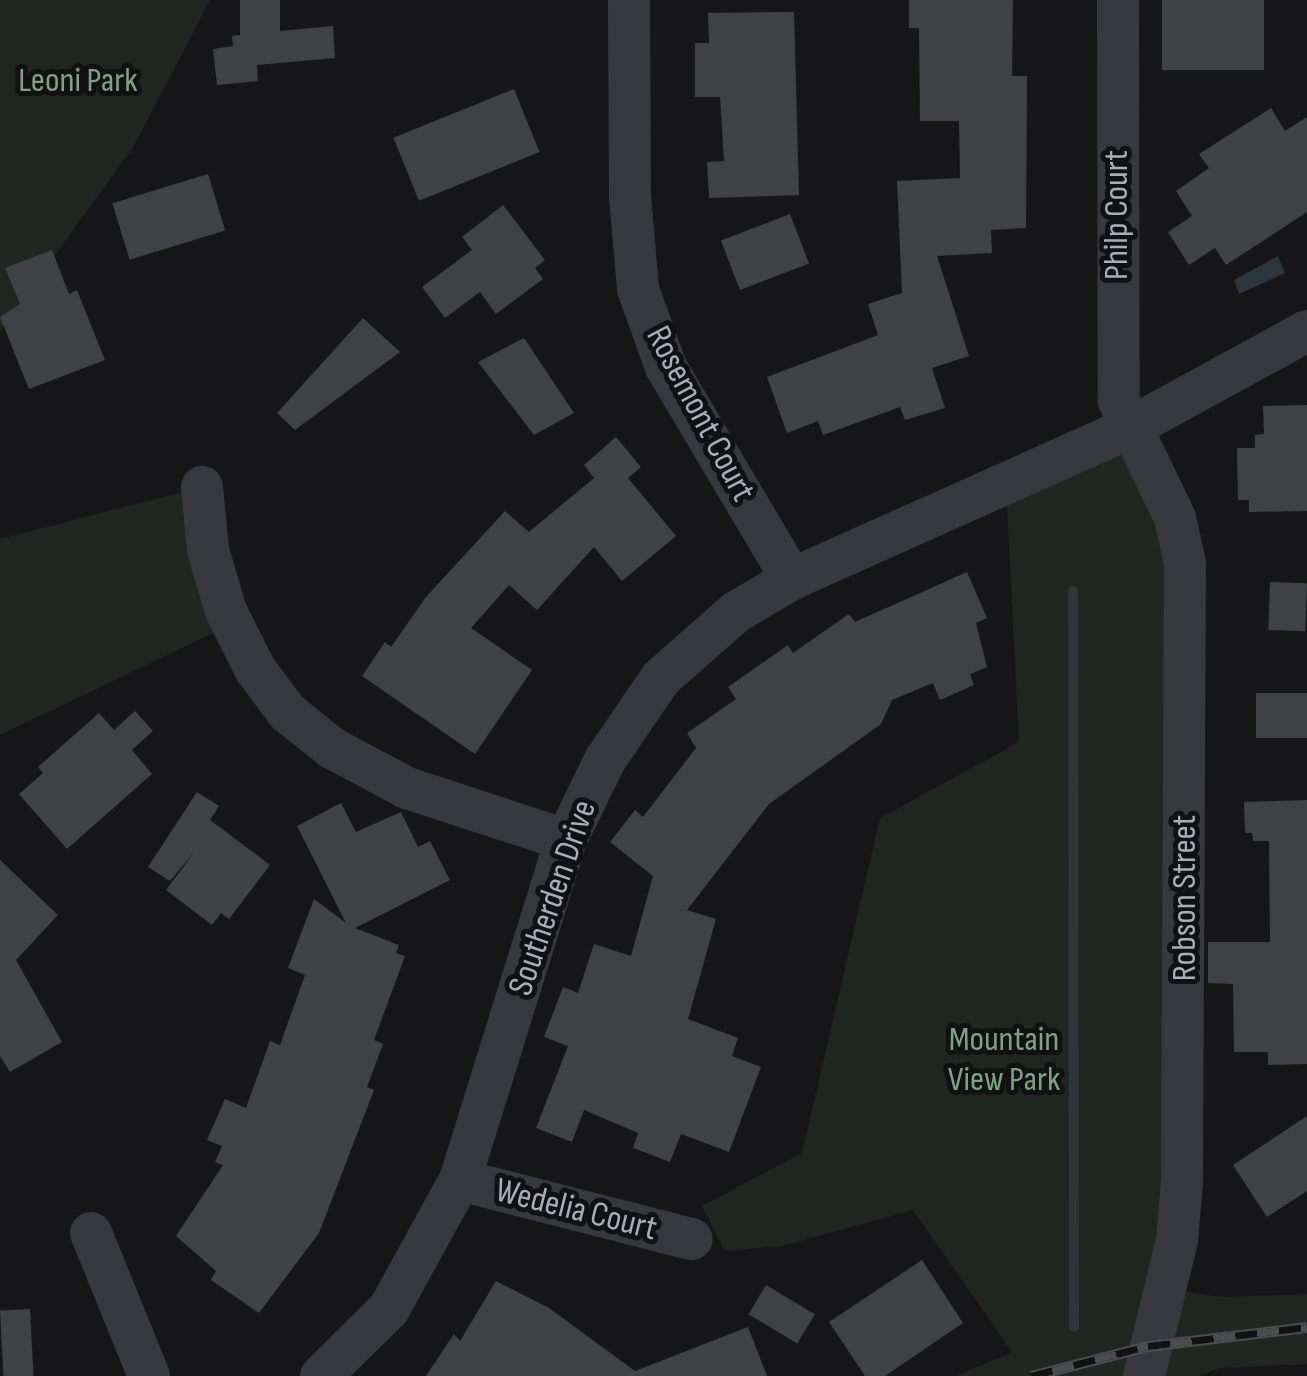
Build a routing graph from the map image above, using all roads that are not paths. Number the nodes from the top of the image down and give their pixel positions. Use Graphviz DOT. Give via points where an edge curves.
graph roads {
  1 [pos="630,0"];
  2 [pos="1118,0"];
  3 [pos="1307,332"];
  4 [pos="1128,429"];
  5 [pos="202,487"];
  6 [pos="792,579"];
  7 [pos="566,840"];
  8 [pos="460,1180"];
  9 [pos="92,1233"];
  10 [pos="692,1240"];
  11 [pos="149,1376"];
  12 [pos="322,1376"];
  13 [pos="1144,1376"];
  1 -- 6 [label="street, Rosemont Court" via="630,214 638,289 666,367"];
  2 -- 4 [label="street, Philp Court" via="1117,372"];
  3 -- 4 [label="street, Southerden Drive"];
  4 -- 6 [label="street, Southerden Drive"];
  4 -- 13 [label="street, Robson Street" via="1158,480 1185,563 1182,1181 1177,1240"];
  5 -- 7 [label="street" via="208,550 226,611 255,669 287,712 332,748 407,788"];
  6 -- 7 [label="street, Southerden Drive" via="736,612 661,678 605,760"];
  7 -- 8 [label="street, Southerden Drive"];
  8 -- 10 [label="street, Wedelia Court"];
  8 -- 12 [label="street, Southerden Drive" via="389,1309"];
  9 -- 11 [label="street"];
}
